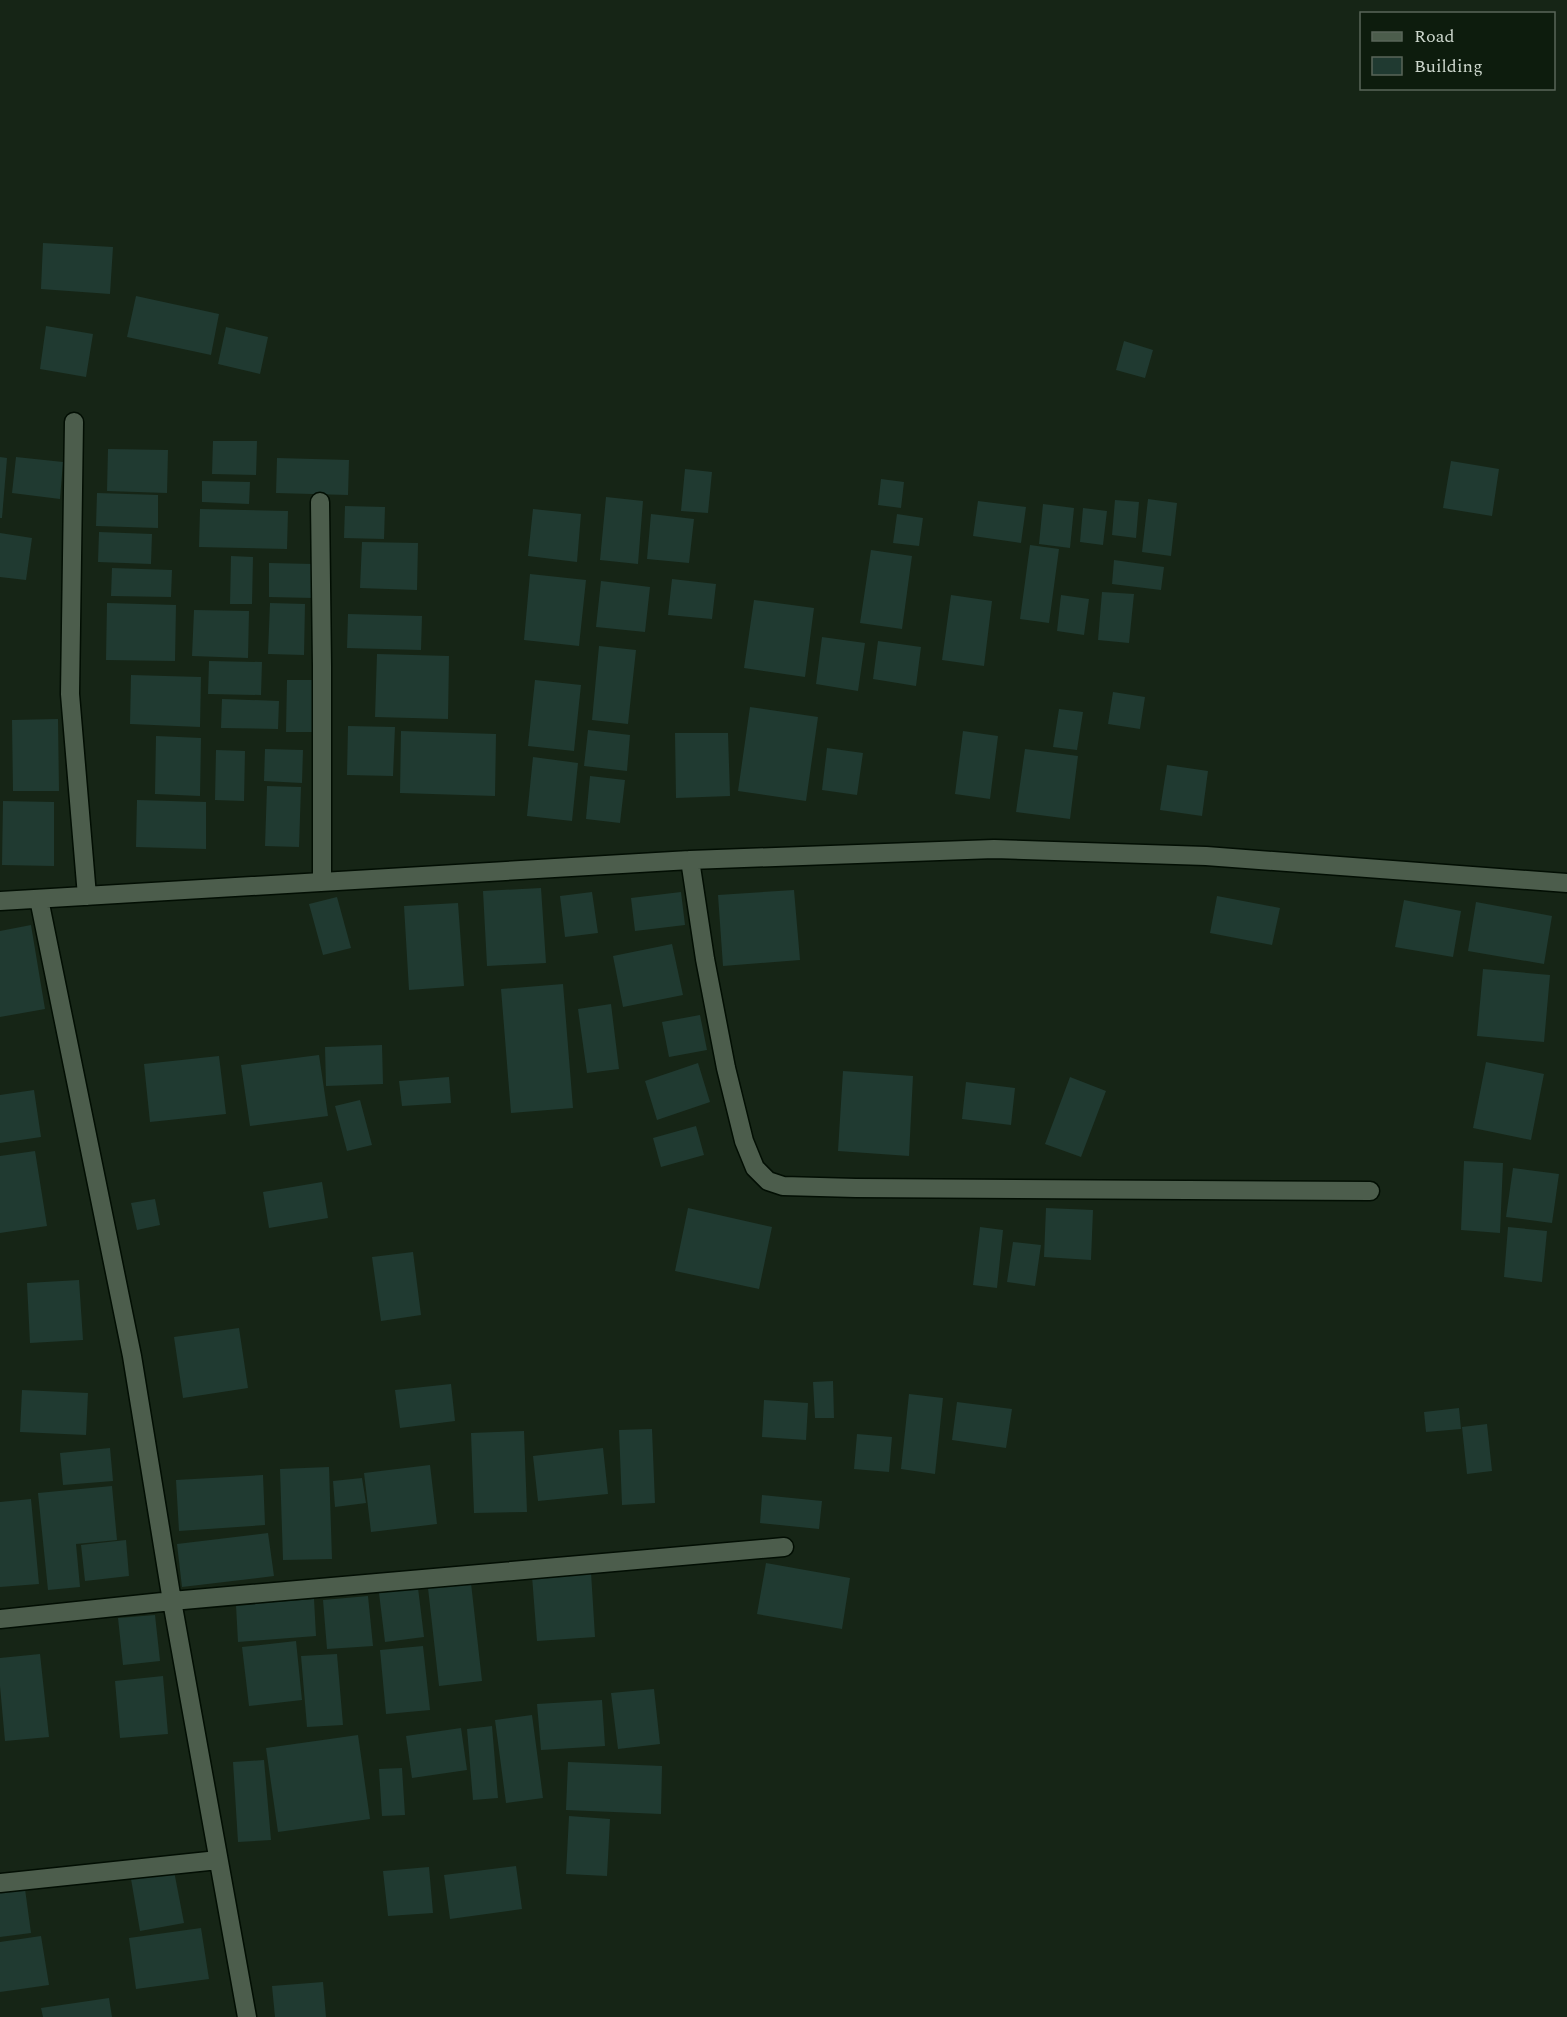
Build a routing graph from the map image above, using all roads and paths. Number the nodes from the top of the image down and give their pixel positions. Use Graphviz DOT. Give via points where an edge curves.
graph roads {
  1 [pos="74,422"];
  2 [pos="320,502"];
  3 [pos="690,860"];
  4 [pos="321,882"];
  5 [pos="1567,883"];
  6 [pos="87,896"];
  7 [pos="39,899"];
  8 [pos="0,901"];
  9 [pos="1370,1191"];
  10 [pos="784,1547"];
  11 [pos="172,1601"];
  12 [pos="0,1619"];
  13 [pos="218,1860"];
  14 [pos="0,1883"];
  15 [pos="247,2017"];
  1 -- 6 [label="street" via="70,694"];
  2 -- 4 [label="street"];
  3 -- 4 [label="street"];
  3 -- 5 [label="street" via="994,849 1206,856"];
  3 -- 9 [label="street" via="728,1078 744,1141 755,1168 768,1181 783,1186 856,1188"];
  4 -- 6 [label="street"];
  6 -- 7 [label="street"];
  7 -- 8 [label="street"];
  7 -- 11 [label="street" via="132,1356"];
  10 -- 11 [label="street"];
  11 -- 12 [label="street"];
  11 -- 13 [label="street"];
  13 -- 14 [label="street"];
  13 -- 15 [label="street"];
}
